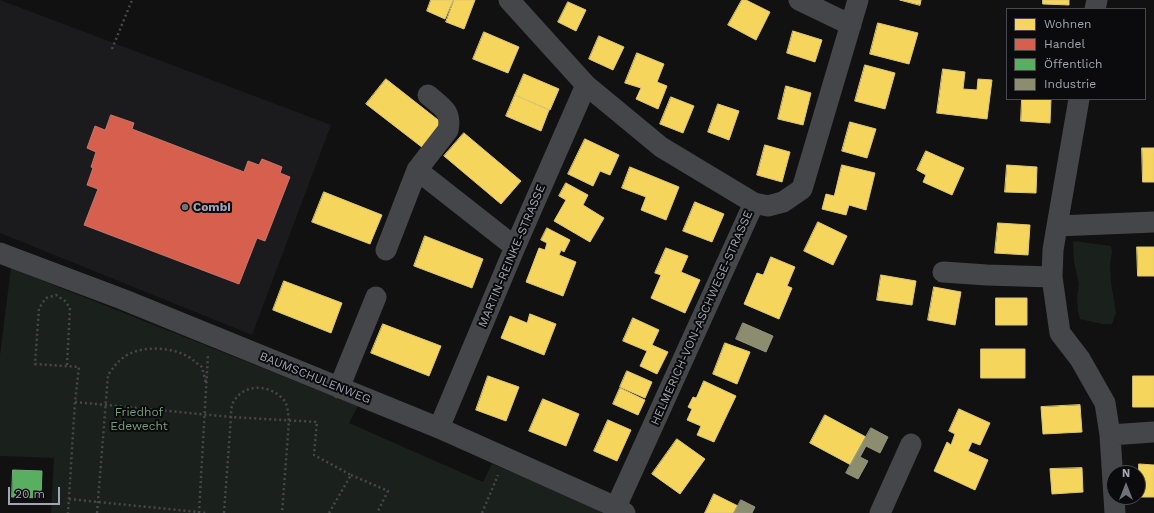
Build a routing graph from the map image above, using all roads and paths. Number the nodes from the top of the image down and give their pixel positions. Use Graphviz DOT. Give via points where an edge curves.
graph roads {
  1 [pos="132,0"];
  2 [pos="509,0"];
  3 [pos="800,0"];
  4 [pos="858,0"];
  5 [pos="851,25"];
  6 [pos="112,49"];
  7 [pos="586,85"];
  8 [pos="428,95"];
  9 [pos="1079,100"];
  10 [pos="417,170"];
  11 [pos="754,203"];
  12 [pos="1154,222"];
  13 [pos="1057,226"];
  14 [pos="515,247"];
  15 [pos="386,250"];
  16 [pos="0,253"];
  17 [pos="943,272"];
  18 [pos="1052,278"];
  19 [pos="376,297"];
  20 [pos="215,337"];
  21 [pos="67,365"];
  22 [pos="206,382"];
  23 [pos="339,388"];
  24 [pos="75,402"];
  25 [pos="105,404"];
  26 [pos="205,414"];
  27 [pos="231,417"];
  28 [pos="289,421"];
  29 [pos="439,428"];
  30 [pos="1154,432"];
  31 [pos="1110,435"];
  32 [pos="911,444"];
  33 [pos="510,460"];
  34 [pos="351,474"];
  35 [pos="69,499"];
  36 [pos="98,502"];
  37 [pos="621,510"];
  38 [pos="68,513"];
  39 [pos="97,513"];
  40 [pos="199,513"];
  41 [pos="207,513"];
  42 [pos="224,513"];
  43 [pos="282,513"];
  44 [pos="329,513"];
  45 [pos="377,513"];
  46 [pos="482,513"];
  47 [pos="880,513"];
  48 [pos="1115,513"];
  1 -- 6 [label="path"];
  2 -- 7 [label="street"];
  3 -- 5 [label="street"];
  4 -- 5 [label="street, HELMERICH-VON-ASCHWEGE-STRASSE"];
  5 -- 11 [label="street, HELMERICH-VON-ASCHWEGE-STRASSE" via="802,189 783,202 768,206"];
  7 -- 11 [label="street" via="661,147"];
  7 -- 14 [label="street, MARTIN-REINKE-STRASSE"];
  8 -- 10 [label="street" via="448,113 450,123 448,130"];
  9 -- 13 [label="street"];
  10 -- 14 [label="street"];
  10 -- 15 [label="street"];
  11 -- 37 [label="street, HELMERICH-VON-ASCHWEGE-STRASSE"];
  12 -- 13 [label="street"];
  13 -- 18 [label="street"];
  14 -- 29 [label="street, MARTIN-REINKE-STRASSE"];
  16 -- 20 [label="street, BAUMSCHULENWEG"];
  17 -- 18 [label="street"];
  18 -- 31 [label="street" via="1060,333 1080,359 1105,403"];
  19 -- 23 [label="street"];
  20 -- 22 [label="path" via="209,340"];
  20 -- 23 [label="street, BAUMSCHULENWEG"];
  21 -- 21 [label="path" via="35,364 39,308 46,298 56,295 70,308"];
  21 -- 24 [label="path" via="79,367"];
  22 -- 25 [label="path" via="202,368 187,356 172,350 148,349 134,352 114,365 108,375"];
  22 -- 26 [label="path"];
  23 -- 29 [label="street, BAUMSCHULENWEG"];
  24 -- 25 [label="path"];
  24 -- 35 [label="path"];
  25 -- 26 [label="path"];
  25 -- 36 [label="path"];
  26 -- 27 [label="path"];
  26 -- 40 [label="path"];
  27 -- 28 [label="path"];
  27 -- 28 [label="path" via="233,402 252,387 270,390 283,398"];
  27 -- 42 [label="path"];
  28 -- 34 [label="path" via="317,422 314,455"];
  28 -- 43 [label="path"];
  29 -- 33 [label="street, BAUMSCHULENWEG"];
  30 -- 31 [label="street"];
  31 -- 48 [label="street"];
  32 -- 47 [label="street"];
  33 -- 37 [label="street, BAUMSCHULENWEG"];
  33 -- 46 [label="path" via="497,476"];
  34 -- 44 [label="path"];
  34 -- 45 [label="path" via="388,491"];
  35 -- 36 [label="path"];
  35 -- 38 [label="path"];
  36 -- 39 [label="path"];
  36 -- 40 [label="path"];
  40 -- 41 [label="path"];
}
